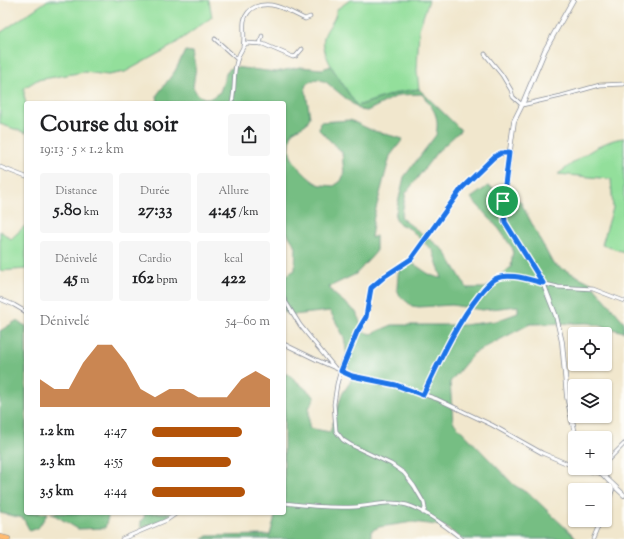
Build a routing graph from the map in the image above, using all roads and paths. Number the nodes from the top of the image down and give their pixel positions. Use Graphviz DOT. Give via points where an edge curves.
graph roads {
  1 [pos="573,0"];
  2 [pos="310,17"];
  3 [pos="262,36"];
  4 [pos="215,39"];
  5 [pos="260,44"];
  6 [pos="242,48"];
  7 [pos="302,49"];
  8 [pos="485,54"];
  9 [pos="237,59"];
  10 [pos="624,84"];
  11 [pos="232,101"];
  12 [pos="522,105"];
  13 [pos="509,153"];
  14 [pos="0,167"];
  15 [pos="24,176"];
  16 [pos="543,283"];
  17 [pos="0,300"];
  18 [pos="624,301"];
  19 [pos="286,302"];
  20 [pos="24,311"];
  21 [pos="286,345"];
  22 [pos="336,369"];
  23 [pos="341,371"];
  24 [pos="423,395"];
  25 [pos="574,431"];
  26 [pos="624,444"];
  27 [pos="612,456"];
  28 [pos="568,464"];
  29 [pos="603,475"];
  30 [pos="614,486"];
  31 [pos="612,491"];
  32 [pos="624,494"];
  33 [pos="286,503"];
  34 [pos="423,512"];
  35 [pos="174,515"];
  36 [pos="598,527"];
  37 [pos="0,538"];
  38 [pos="8,539"];
  39 [pos="122,539"];
  40 [pos="462,539"];
  41 [pos="593,539"];
  1 -- 12 [label="street" via="545,50"];
  2 -- 6 [label="street" via="305,19 274,4 257,6 248,12 244,20"];
  3 -- 5 [label="street"];
  4 -- 9 [label="street"];
  5 -- 6 [label="street" via="246,43"];
  5 -- 7 [label="street" via="292,57"];
  6 -- 9 [label="street"];
  8 -- 12 [label="street" via="511,90 512,97"];
  9 -- 11 [label="street"];
  10 -- 12 [label="street" via="600,85"];
  12 -- 13 [label="street" via="514,121"];
  13 -- 16 [label="street" via="503,201 505,222"];
  13 -- 23 [label="street" via="501,153 494,157 467,183 411,259 371,288 366,317"];
  14 -- 15 [label="street"];
  16 -- 18 [label="street" via="558,287 593,289"];
  16 -- 24 [label="street" via="516,277 495,279 467,311"];
  16 -- 25 [label="street" via="561,333 567,397"];
  17 -- 20 [label="street"];
  19 -- 22 [label="street" via="300,325"];
  21 -- 22 [label="street"];
  22 -- 23 [label="street"];
  23 -- 24 [label="street" via="352,376 396,385"];
  23 -- 34 [label="street" via="334,404 336,432 351,445 404,473 424,503"];
  24 -- 28 [label="street" via="492,425"];
  26 -- 27 [label="street"];
  29 -- 30 [label="street"];
  30 -- 31 [label="street"];
  30 -- 32 [label="street"];
  33 -- 34 [label="street" via="349,507 395,503 408,505"];
  34 -- 40 [label="street"];
  35 -- 39 [label="street"];
  36 -- 41 [label="street"];
  37 -- 38 [label="highway"];
}
